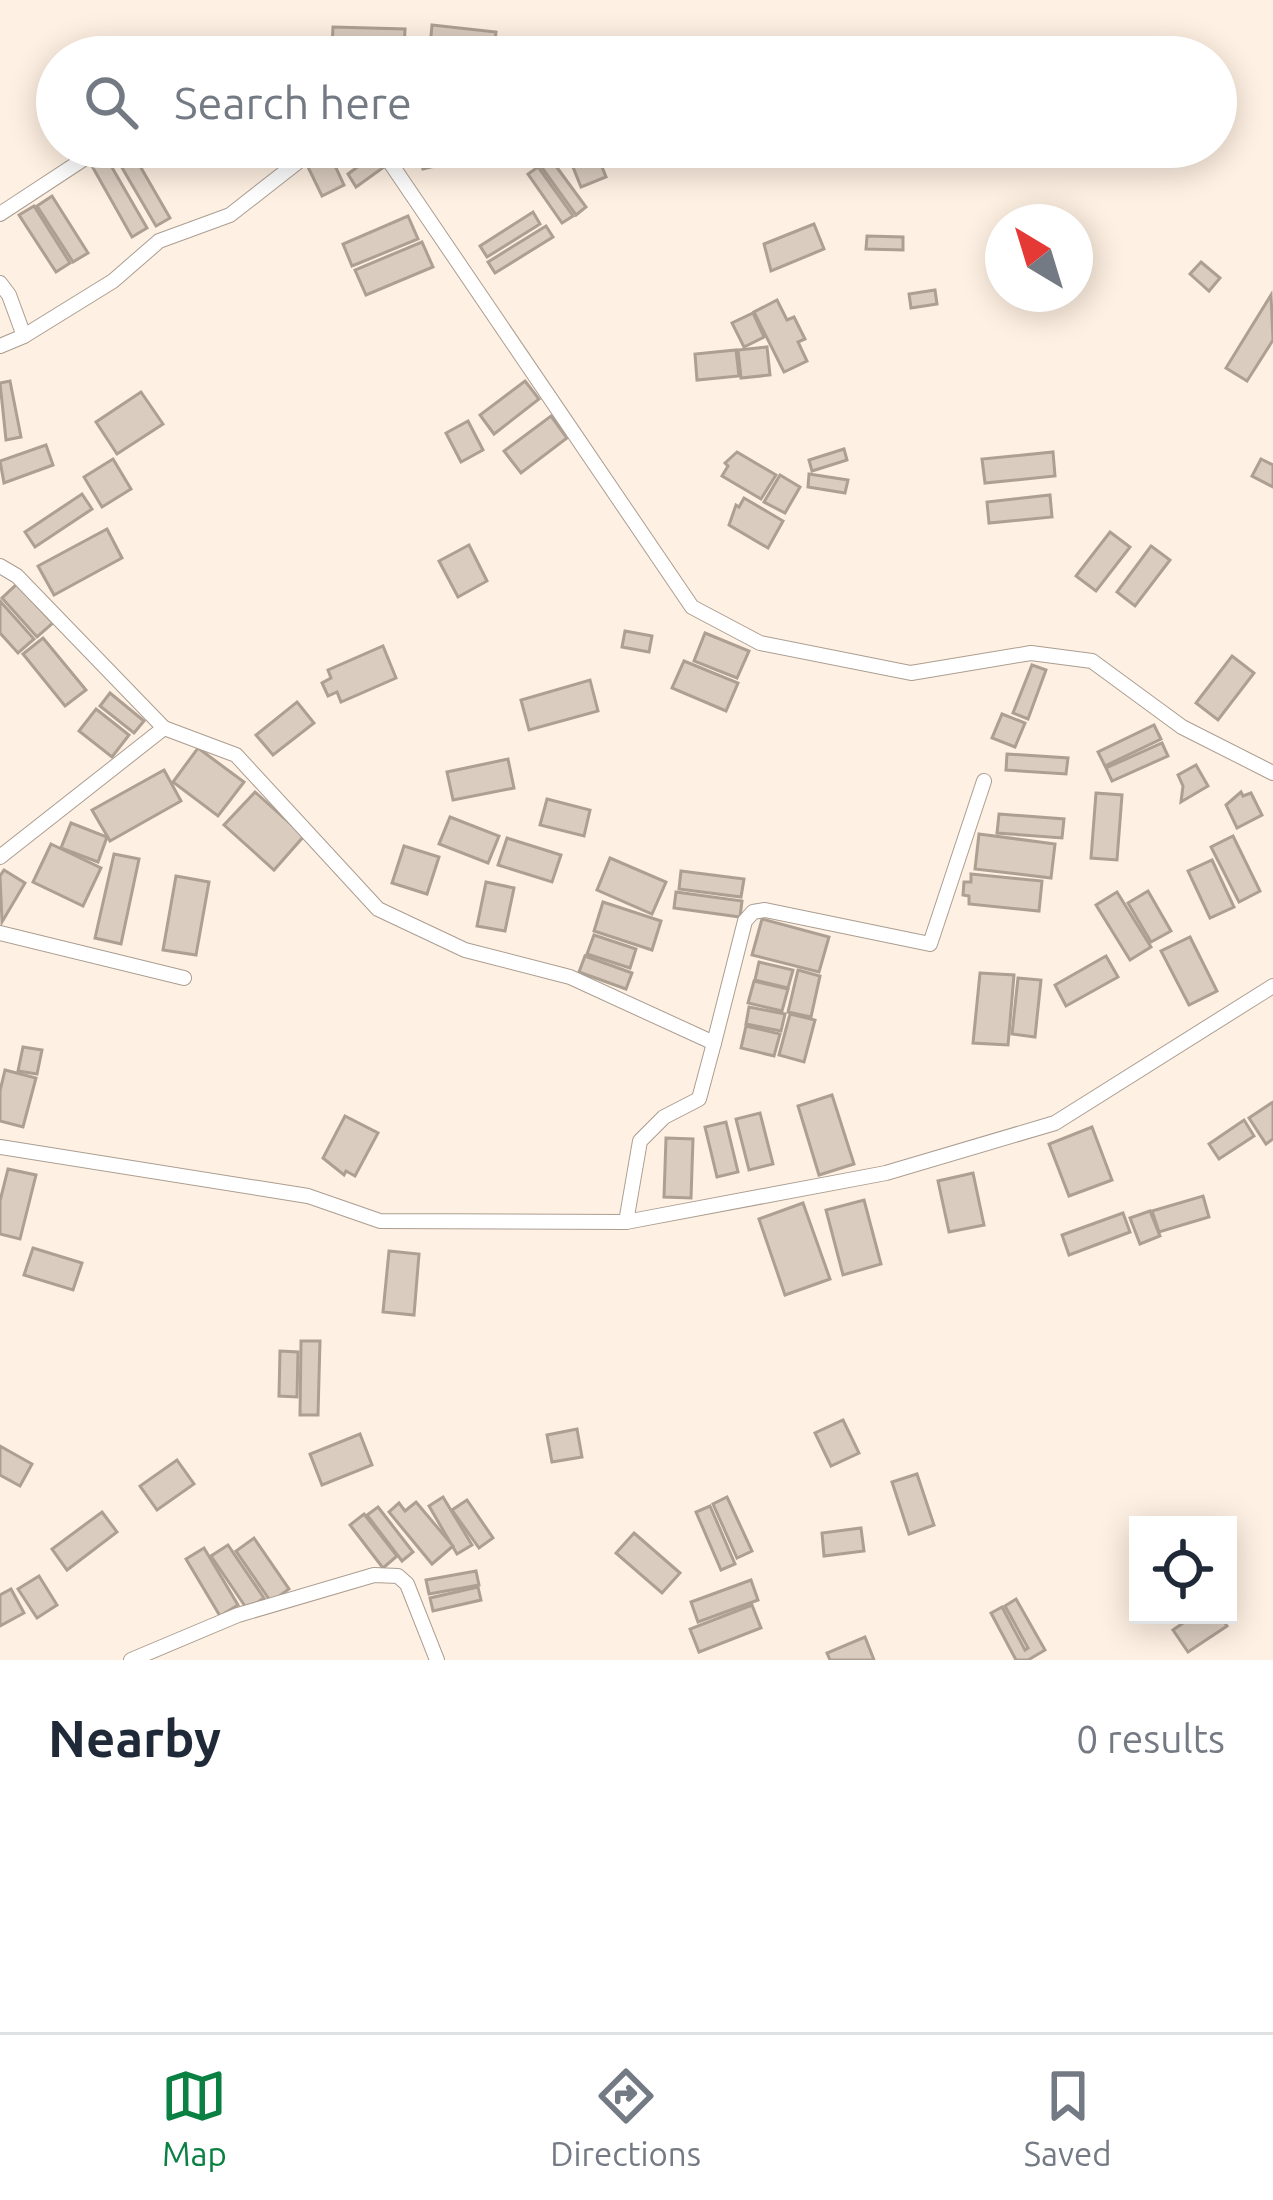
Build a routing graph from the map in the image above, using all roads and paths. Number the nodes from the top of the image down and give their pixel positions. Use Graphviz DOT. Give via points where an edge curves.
graph roads {
  1 [pos="69,168"];
  2 [pos="289,168"];
  3 [pos="395,168"];
  4 [pos="0,214"];
  5 [pos="0,283"];
  6 [pos="24,336"];
  7 [pos="0,346"];
  8 [pos="0,566"];
  9 [pos="164,728"];
  10 [pos="1273,773"];
  11 [pos="984,781"];
  12 [pos="0,857"];
  13 [pos="0,933"];
  14 [pos="184,978"];
  15 [pos="1273,986"];
  16 [pos="714,1043"];
  17 [pos="0,1147"];
  18 [pos="626,1222"];
  19 [pos="131,1660"];
  20 [pos="437,1660"];
  1 -- 4 [label="street"];
  2 -- 6 [label="street" via="230,215 160,241"];
  3 -- 10 [label="street" via="692,607 760,643 911,673 1031,653 1092,662 1182,727"];
  5 -- 6 [label="street"];
  6 -- 7 [label="street"];
  8 -- 9 [label="street"];
  9 -- 12 [label="street"];
  9 -- 16 [label="street" via="236,755 378,909 465,950 570,977"];
  11 -- 16 [label="street" via="930,944 753,912"];
  13 -- 14 [label="street"];
  15 -- 18 [label="street" via="1054,1123 886,1173"];
  16 -- 18 [label="street" via="699,1099 640,1141"];
  17 -- 18 [label="street" via="308,1196 380,1221"];
  19 -- 20 [label="street" via="238,1615 374,1575 407,1584"];
}
